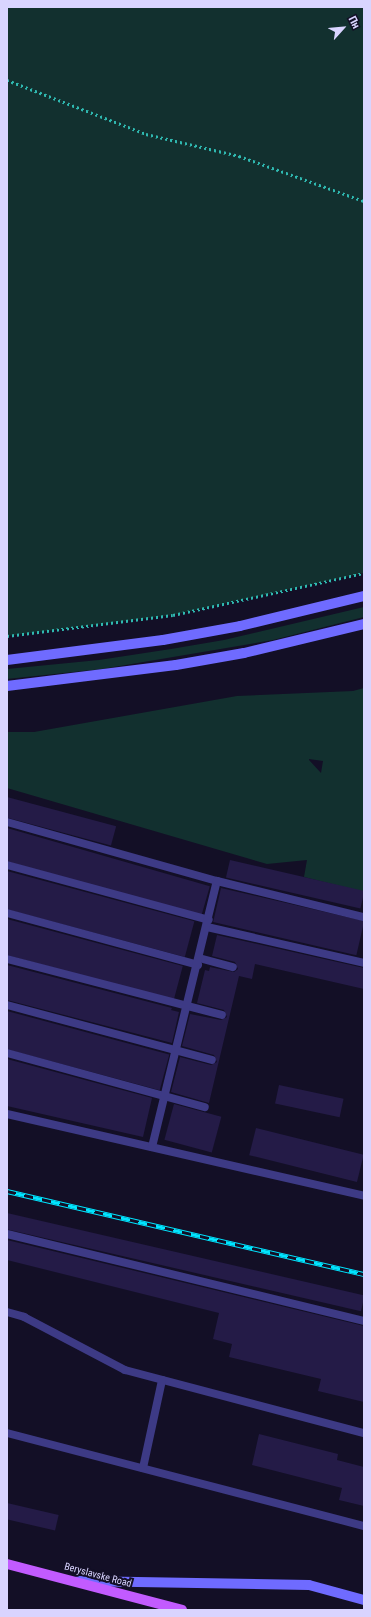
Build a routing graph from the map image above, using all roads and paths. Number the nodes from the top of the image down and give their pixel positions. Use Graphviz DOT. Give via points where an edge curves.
graph roads {
  1 [pos="7,80"];
  2 [pos="364,201"];
  3 [pos="364,572"];
  4 [pos="364,596"];
  5 [pos="364,624"];
  6 [pos="7,636"];
  7 [pos="7,660"];
  8 [pos="7,686"];
  9 [pos="7,822"];
  10 [pos="7,865"];
  11 [pos="218,881"];
  12 [pos="7,913"];
  13 [pos="364,917"];
  14 [pos="208,924"];
  15 [pos="7,959"];
  16 [pos="199,961"];
  17 [pos="364,963"];
  18 [pos="233,966"];
  19 [pos="7,1005"];
  20 [pos="187,1007"];
  21 [pos="222,1015"];
  22 [pos="176,1050"];
  23 [pos="7,1053"];
  24 [pos="212,1060"];
  25 [pos="165,1096"];
  26 [pos="205,1107"];
  27 [pos="7,1114"];
  28 [pos="152,1147"];
  29 [pos="364,1196"];
  30 [pos="7,1234"];
  31 [pos="7,1312"];
  32 [pos="364,1321"];
  33 [pos="162,1380"];
  34 [pos="7,1433"];
  35 [pos="364,1433"];
  36 [pos="143,1468"];
  37 [pos="364,1526"];
  38 [pos="7,1564"];
  39 [pos="74,1581"];
  40 [pos="364,1600"];
  41 [pos="182,1610"];
  1 -- 2 [label="path" via="146,134 239,156"];
  3 -- 6 [label="path" via="173,615"];
  4 -- 7 [label="street" via="240,626 163,640"];
  5 -- 8 [label="street" via="282,645 184,664"];
  9 -- 11 [label="lane"];
  10 -- 14 [label="lane"];
  11 -- 13 [label="lane"];
  11 -- 14 [label="lane"];
  12 -- 16 [label="lane"];
  14 -- 16 [label="lane"];
  14 -- 17 [label="lane"];
  15 -- 20 [label="lane"];
  16 -- 18 [label="lane"];
  16 -- 20 [label="lane"];
  19 -- 22 [label="lane"];
  20 -- 21 [label="lane"];
  20 -- 22 [label="lane"];
  22 -- 24 [label="lane"];
  22 -- 25 [label="lane"];
  23 -- 25 [label="lane"];
  25 -- 26 [label="lane"];
  25 -- 28 [label="lane"];
  27 -- 28 [label="lane"];
  28 -- 29 [label="lane"];
  30 -- 32 [label="lane"];
  31 -- 33 [label="lane" via="24,1317 125,1370"];
  33 -- 35 [label="lane"];
  33 -- 36 [label="lane"];
  34 -- 36 [label="lane"];
  36 -- 37 [label="lane"];
  38 -- 39 [label="main road, Beryslavske Road"];
  39 -- 40 [label="street" via="309,1585"];
  39 -- 41 [label="main road, Beryslavske Road"];
}
